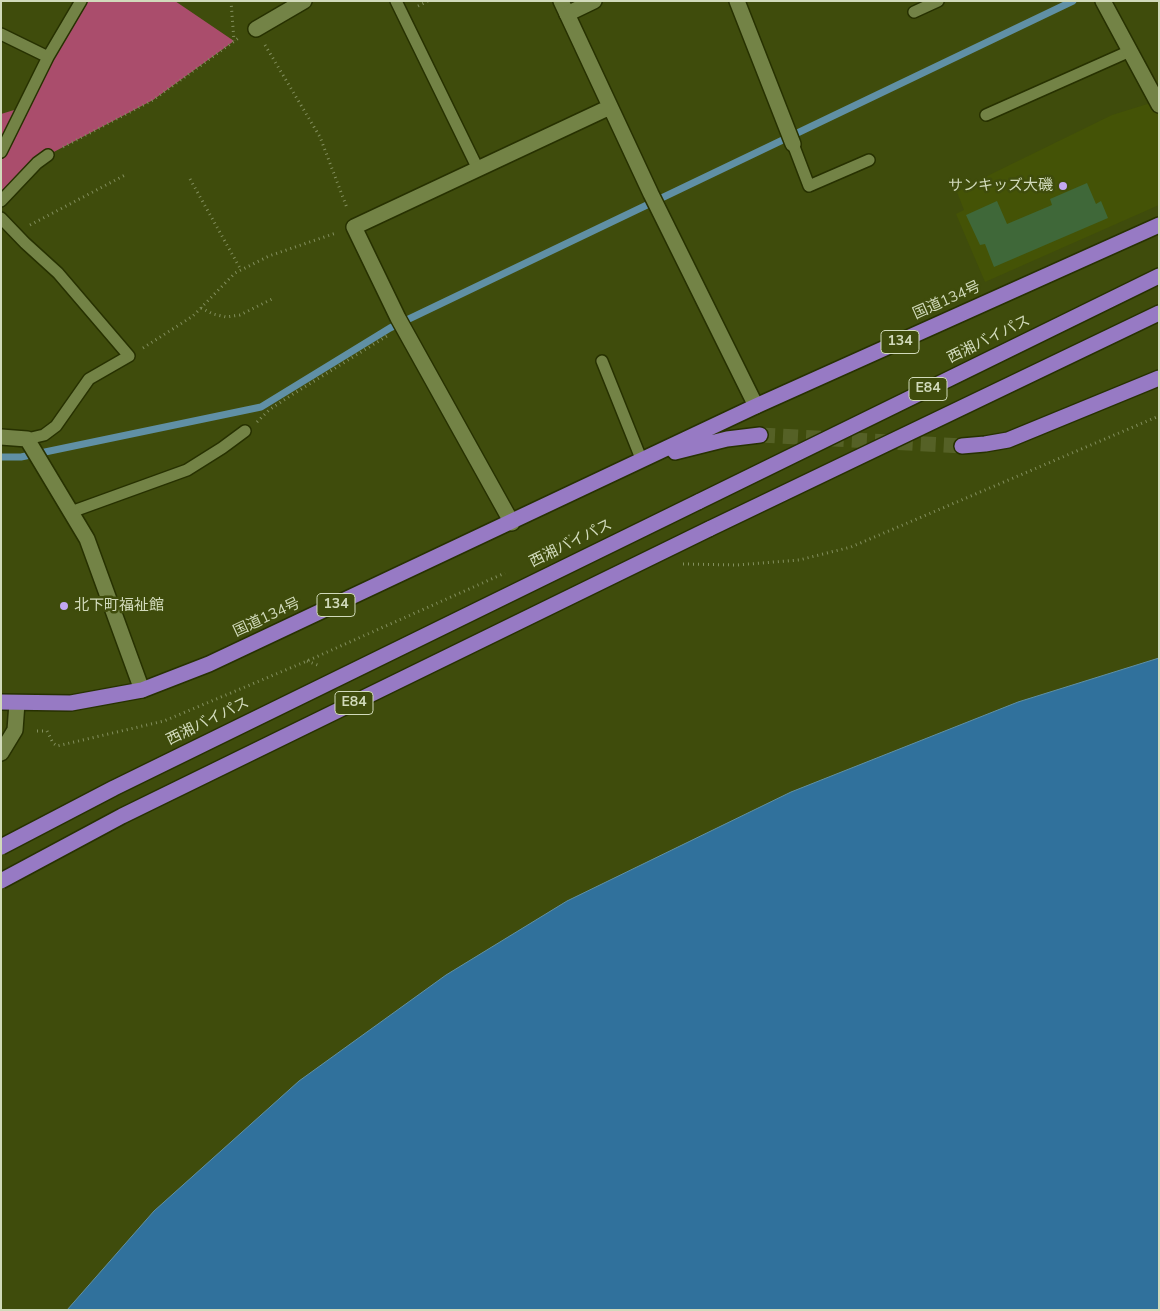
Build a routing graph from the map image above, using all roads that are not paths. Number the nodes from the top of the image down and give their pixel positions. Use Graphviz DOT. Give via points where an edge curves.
graph roads {
  1 [pos="81,1"];
  2 [pos="304,1"];
  3 [pos="396,1"];
  4 [pos="594,1"];
  5 [pos="737,1"];
  6 [pos="938,1"];
  7 [pos="1110,3"];
  8 [pos="564,8"];
  9 [pos="914,12"];
  10 [pos="256,29"];
  11 [pos="1,34"];
  12 [pos="1130,51"];
  13 [pos="48,57"];
  14 [pos="1159,105"];
  15 [pos="610,107"];
  16 [pos="986,115"];
  17 [pos="791,137"];
  18 [pos="1,152"];
  19 [pos="48,155"];
  20 [pos="869,160"];
  21 [pos="478,169"];
  22 [pos="1,201"];
  23 [pos="1,218"];
  24 [pos="1159,225"];
  25 [pos="1159,276"];
  26 [pos="1159,313"];
  27 [pos="602,361"];
  28 [pos="1159,378"];
  29 [pos="756,406"];
  30 [pos="245,431"];
  31 [pos="760,435"];
  32 [pos="1,437"];
  33 [pos="962,446"];
  34 [pos="32,448"];
  35 [pos="642,461"];
  36 [pos="71,512"];
  37 [pos="512,522"];
  38 [pos="142,690"];
  39 [pos="1,702"];
  40 [pos="17,703"];
  41 [pos="1,753"];
  42 [pos="1,847"];
  43 [pos="1,881"];
  1 -- 13 [label="lane"];
  2 -- 10 [label="street"];
  3 -- 21 [label="lane"];
  4 -- 8 [label="street"];
  5 -- 17 [label="street"];
  6 -- 9 [label="lane"];
  7 -- 12 [label="street"];
  8 -- 15 [label="street"];
  11 -- 13 [label="lane"];
  12 -- 14 [label="street"];
  12 -- 16 [label="lane"];
  13 -- 18 [label="lane"];
  15 -- 21 [label="street"];
  15 -- 29 [label="street"];
  17 -- 20 [label="lane" via="809,186"];
  19 -- 22 [label="lane"];
  21 -- 37 [label="street" via="354,227 401,323"];
  23 -- 34 [label="lane" via="58,273 129,356 89,379 56,426"];
  24 -- 29 [label="highway, 国道134号 / 134"];
  25 -- 42 [label="highway, 西湘バイパス / E84, bridge" via="114,788"];
  26 -- 43 [label="highway, E84, bridge" via="122,816"];
  27 -- 35 [label="lane"];
  28 -- 33 [label="highway" via="1008,440"];
  29 -- 35 [label="highway, 国道134号 / 134"];
  30 -- 36 [label="lane" via="187,470"];
  31 -- 35 [label="highway, 国道134号 / 134" via="727,439"];
  32 -- 34 [label="street"];
  34 -- 36 [label="street"];
  35 -- 37 [label="highway, 国道134号 / 134"];
  36 -- 38 [label="street" via="87,539"];
  37 -- 38 [label="highway, 国道134号 / 134" via="209,664"];
  38 -- 40 [label="highway, 国道134号 / 134" via="71,703"];
  39 -- 40 [label="highway, 国道134号 / 134"];
  40 -- 41 [label="street" via="15,730"];
}
